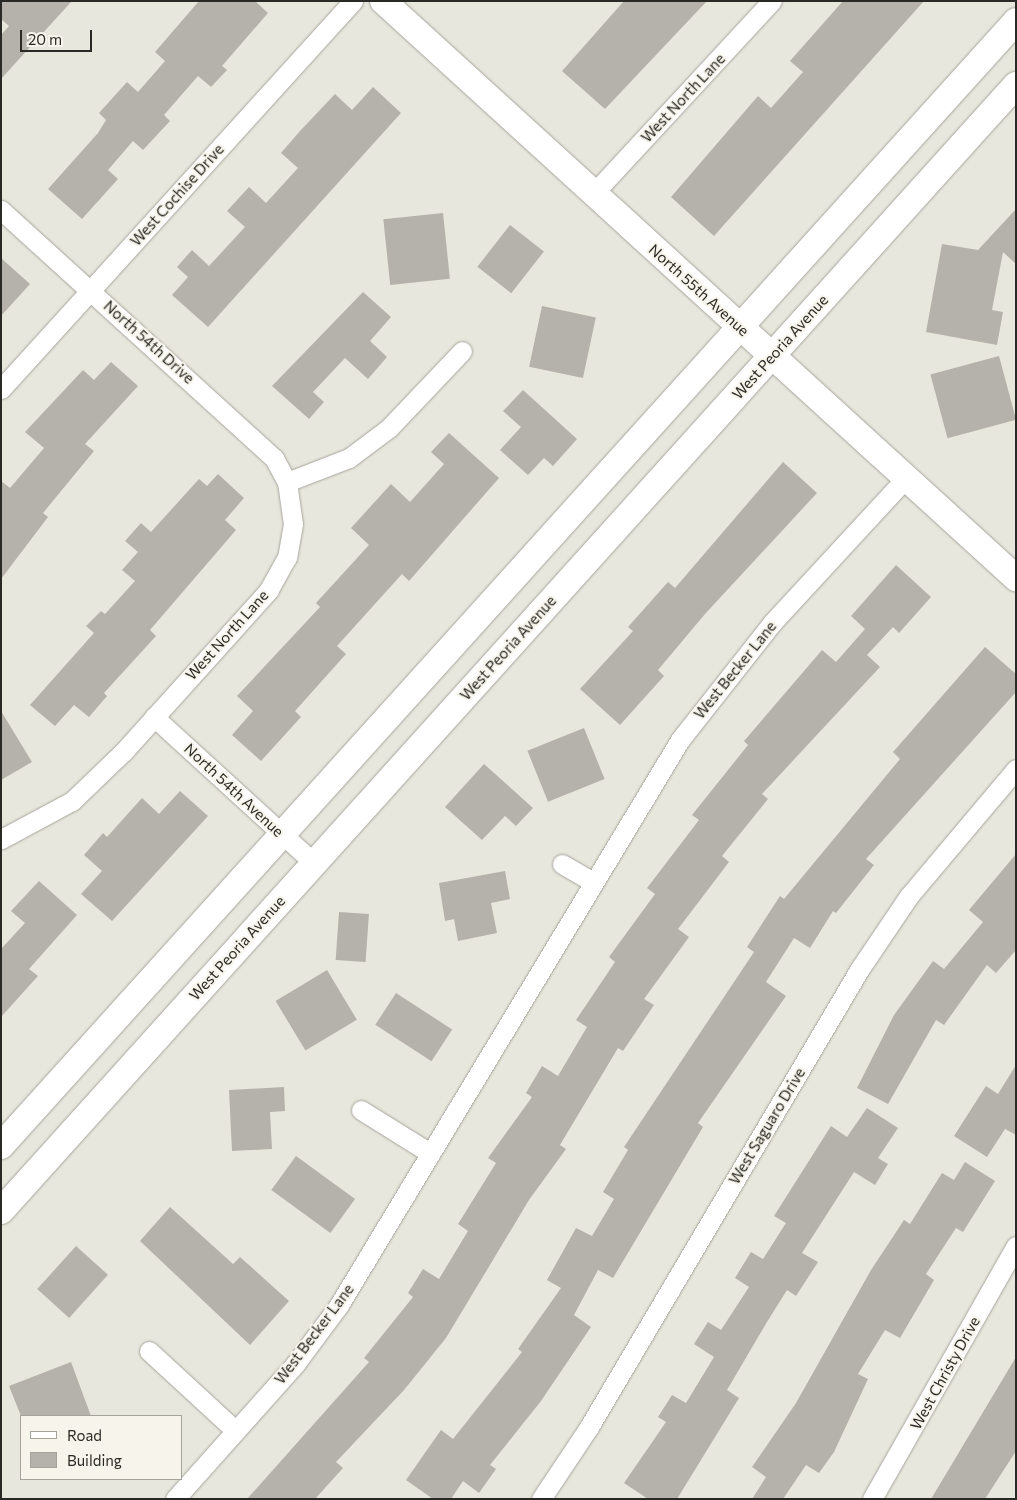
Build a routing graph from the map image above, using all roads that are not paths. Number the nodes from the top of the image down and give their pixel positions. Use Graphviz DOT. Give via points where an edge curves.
graph roads {
  1 [pos="354,1"];
  2 [pos="383,1"];
  3 [pos="772,1"];
  4 [pos="1016,21"];
  5 [pos="1016,85"];
  6 [pos="593,194"];
  7 [pos="1,210"];
  8 [pos="90,289"];
  9 [pos="741,329"];
  10 [pos="462,351"];
  11 [pos="772,355"];
  12 [pos="1,389"];
  13 [pos="906,478"];
  14 [pos="287,482"];
  15 [pos="1016,578"];
  16 [pos="154,717"];
  17 [pos="1016,769"];
  18 [pos="282,835"];
  19 [pos="1,839"];
  20 [pos="314,863"];
  21 [pos="562,864"];
  22 [pos="591,881"];
  23 [pos="361,1110"];
  24 [pos="1,1146"];
  25 [pos="430,1153"];
  26 [pos="1,1211"];
  27 [pos="1016,1246"];
  28 [pos="149,1351"];
  29 [pos="236,1430"];
  30 [pos="175,1499"];
  31 [pos="541,1499"];
  32 [pos="872,1499"];
  1 -- 8 [label="street, West Cochise Drive"];
  2 -- 6 [label="main road, North 55th Avenue"];
  3 -- 6 [label="street, West North Lane"];
  4 -- 9 [label="main road"];
  5 -- 11 [label="main road, West Peoria Avenue"];
  6 -- 9 [label="main road, North 55th Avenue"];
  7 -- 8 [label="street, North 54th Drive"];
  8 -- 12 [label="street, West Cochise Drive"];
  8 -- 14 [label="street, North 54th Drive" via="237,419 274,458"];
  9 -- 11 [label="main road, North 55th Avenue"];
  9 -- 18 [label="main road"];
  10 -- 14 [label="street" via="389,428 349,458"];
  11 -- 13 [label="main road, North 55th Avenue"];
  11 -- 20 [label="main road, West Peoria Avenue"];
  13 -- 15 [label="main road, North 55th Avenue"];
  13 -- 22 [label="street, West Becker Lane" via="721,683"];
  14 -- 16 [label="street, West North Lane" via="293,524 287,557 269,590"];
  16 -- 18 [label="street, North 54th Avenue"];
  16 -- 19 [label="street, West North Lane" via="72,801"];
  17 -- 31 [label="street, West Saguaro Drive" via="909,896 859,970 589,1427"];
  18 -- 20 [label="street, North 54th Avenue"];
  18 -- 24 [label="main road"];
  20 -- 26 [label="main road, West Peoria Avenue"];
  21 -- 22 [label="street"];
  22 -- 25 [label="street, West Becker Lane"];
  23 -- 25 [label="street"];
  25 -- 29 [label="street, West Becker Lane" via="338,1305 296,1364"];
  27 -- 32 [label="street, West Christy Drive"];
  28 -- 29 [label="street"];
  29 -- 30 [label="street, West Becker Lane"];
}
